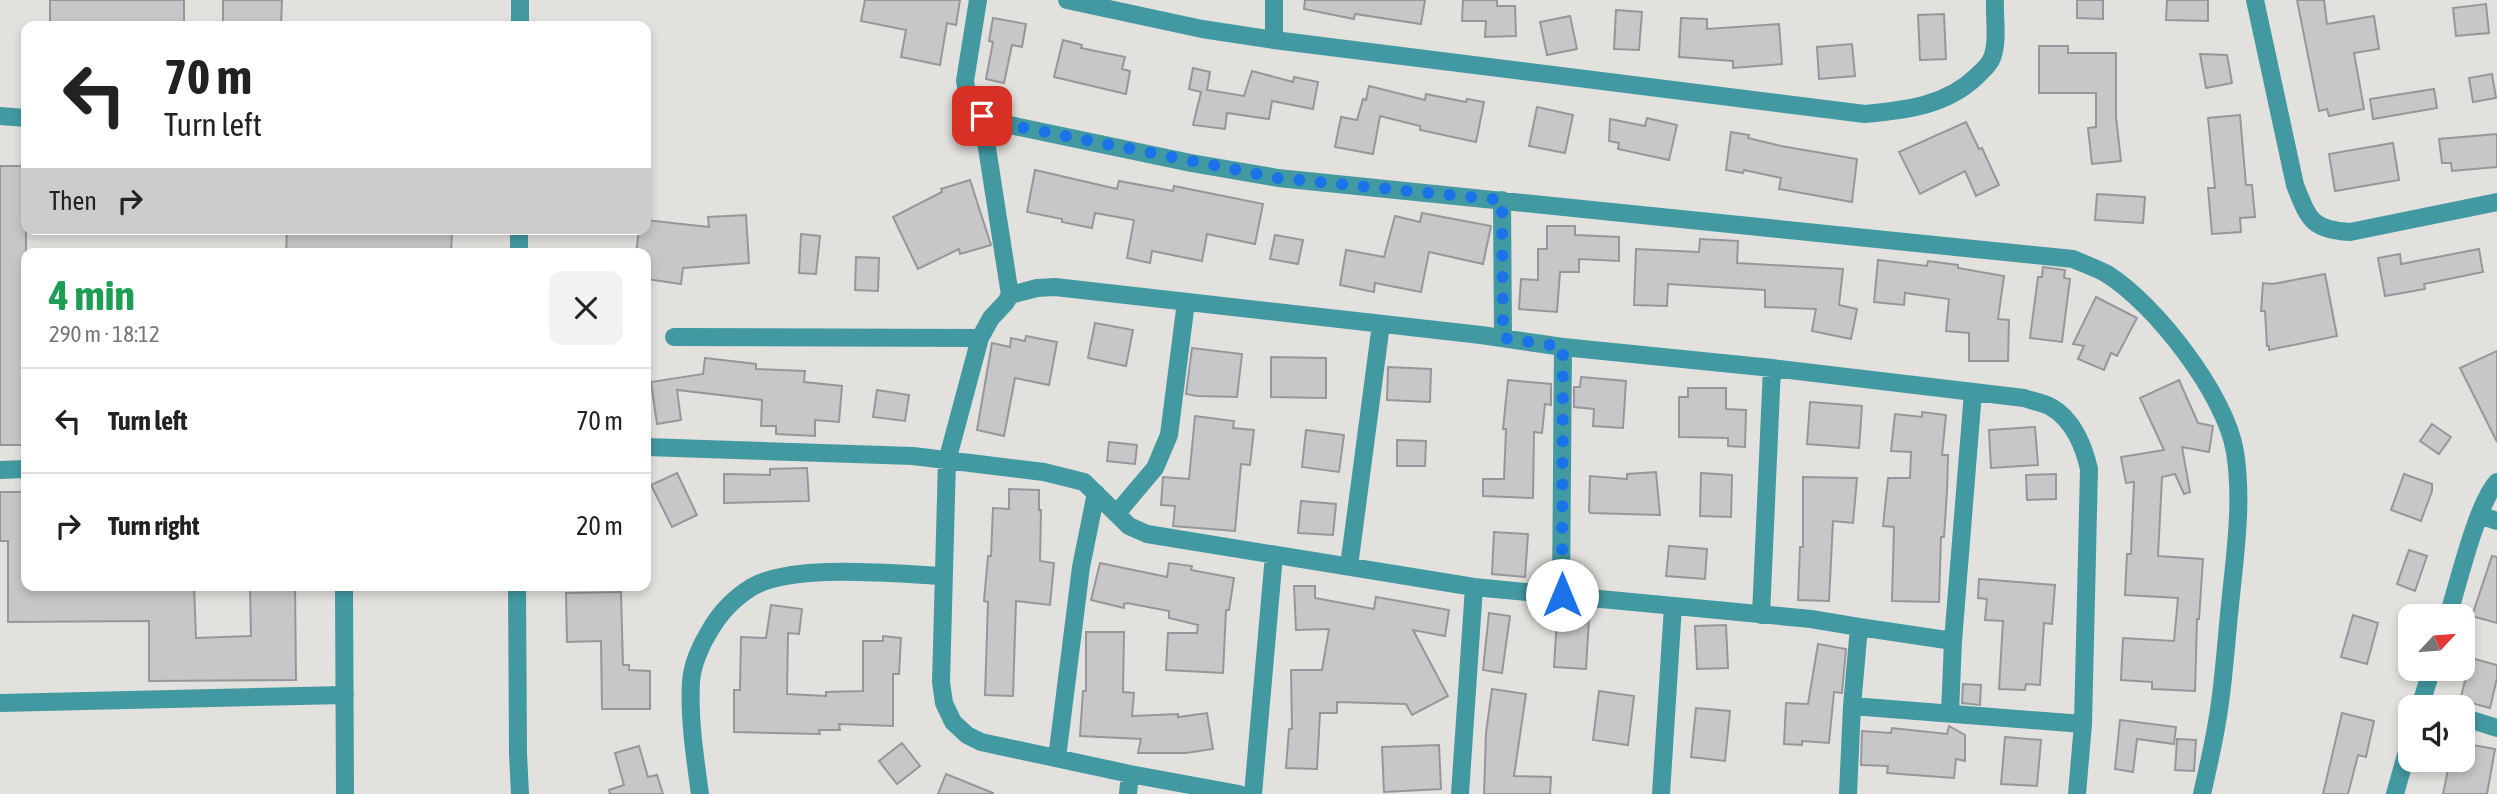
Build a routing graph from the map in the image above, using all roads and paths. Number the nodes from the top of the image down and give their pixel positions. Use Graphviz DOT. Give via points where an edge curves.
graph roads {
  1 [pos="520,0"];
  2 [pos="978,0"];
  3 [pos="1066,0"];
  4 [pos="1274,0"];
  5 [pos="1994,0"];
  6 [pos="2255,0"];
  7 [pos="520,21"];
  8 [pos="1274,40"];
  9 [pos="982,116"];
  10 [pos="0,117"];
  11 [pos="21,118"];
  12 [pos="1502,200"];
  13 [pos="2497,202"];
  14 [pos="1010,295"];
  15 [pos="1186,302"];
  16 [pos="1381,324"];
  17 [pos="674,337"];
  18 [pos="980,338"];
  19 [pos="1503,338"];
  20 [pos="1563,347"];
  21 [pos="1772,368"];
  22 [pos="1973,392"];
  23 [pos="651,447"];
  24 [pos="947,461"];
  25 [pos="21,469"];
  26 [pos="0,470"];
  27 [pos="2497,482"];
  28 [pos="1096,493"];
  29 [pos="1117,513"];
  30 [pos="2479,515"];
  31 [pos="2497,521"];
  32 [pos="1274,555"];
  33 [pos="1349,566"];
  34 [pos="943,576"];
  35 [pos="1474,587"];
  36 [pos="344,591"];
  37 [pos="517,591"];
  38 [pos="1562,595"];
  39 [pos="2452,604"];
  40 [pos="1673,606"];
  41 [pos="1761,615"];
  42 [pos="1859,628"];
  43 [pos="1953,641"];
  44 [pos="345,695"];
  45 [pos="0,703"];
  46 [pos="1852,706"];
  47 [pos="1950,713"];
  48 [pos="2475,722"];
  49 [pos="2084,724"];
  50 [pos="2497,728"];
  51 [pos="1057,758"];
  52 [pos="2401,772"];
  53 [pos="1130,774"];
  54 [pos="345,794"];
  55 [pos="520,794"];
  56 [pos="700,794"];
  57 [pos="1128,794"];
  58 [pos="1239,794"];
  59 [pos="1253,794"];
  60 [pos="1460,794"];
  61 [pos="1661,794"];
  62 [pos="1848,794"];
  63 [pos="2077,794"];
  64 [pos="2202,794"];
  65 [pos="2395,794"];
  1 -- 7 [label="street"];
  2 -- 9 [label="street" via="965,81 966,94"];
  3 -- 8 [label="street"];
  4 -- 8 [label="street"];
  5 -- 8 [label="street" via="1992,59 1965,88 1938,102 1865,114"];
  6 -- 13 [label="street" via="2295,186 2315,225 2350,232"];
  9 -- 12 [label="street" via="1278,178"];
  9 -- 14 [label="street"];
  10 -- 11 [label="street"];
  12 -- 19 [label="street"];
  12 -- 64 [label="street" via="2073,259 2107,274 2135,297 2197,370 2220,406 2235,449 2239,491 2234,565 2219,715"];
  14 -- 15 [label="street" via="1055,287"];
  14 -- 18 [label="street"];
  15 -- 16 [label="street"];
  15 -- 29 [label="street" via="1169,435 1155,468"];
  16 -- 19 [label="street"];
  16 -- 33 [label="street"];
  17 -- 18 [label="street"];
  18 -- 24 [label="street"];
  19 -- 20 [label="street"];
  20 -- 21 [label="street"];
  20 -- 38 [label="street"];
  21 -- 22 [label="street"];
  21 -- 41 [label="street"];
  22 -- 43 [label="street"];
  22 -- 49 [label="street" via="2024,398 2053,408 2083,446 2090,469"];
  23 -- 24 [label="street" via="887,454"];
  24 -- 28 [label="street" via="1070,477"];
  24 -- 34 [label="street"];
  25 -- 26 [label="street"];
  27 -- 30 [label="street"];
  28 -- 29 [label="street"];
  28 -- 51 [label="street" via="1079,580"];
  29 -- 32 [label="street" via="1129,526 1147,534"];
  30 -- 31 [label="street"];
  30 -- 39 [label="street"];
  32 -- 33 [label="street"];
  32 -- 59 [label="street"];
  33 -- 35 [label="street"];
  34 -- 51 [label="street" via="941,682 953,722 981,742"];
  34 -- 56 [label="street" via="822,572 785,577 753,586 720,613 702,644 691,680"];
  35 -- 38 [label="street"];
  35 -- 60 [label="street"];
  36 -- 44 [label="street"];
  37 -- 55 [label="street"];
  38 -- 40 [label="street"];
  40 -- 41 [label="street"];
  40 -- 61 [label="street"];
  41 -- 42 [label="street" via="1833,621"];
  42 -- 43 [label="street"];
  42 -- 46 [label="street"];
  43 -- 47 [label="street"];
  44 -- 45 [label="street"];
  44 -- 54 [label="street"];
  46 -- 47 [label="street"];
  46 -- 62 [label="street"];
  47 -- 49 [label="street"];
  48 -- 50 [label="street"];
  49 -- 63 [label="street"];
  51 -- 53 [label="street"];
  52 -- 65 [label="street"];
  53 -- 57 [label="street"];
  53 -- 58 [label="street"];
}
